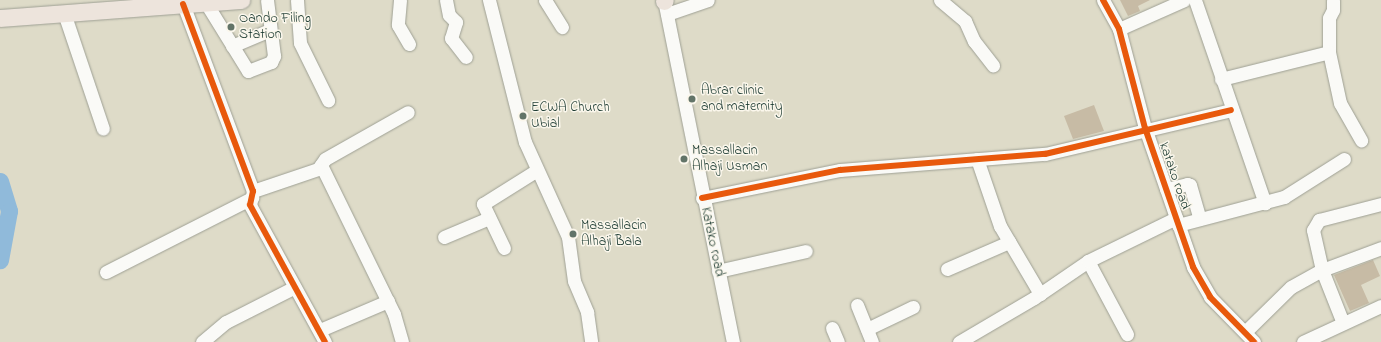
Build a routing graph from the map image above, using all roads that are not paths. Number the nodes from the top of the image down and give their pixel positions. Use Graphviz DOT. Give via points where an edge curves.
graph roads {
  1 [pos="241,0"];
  2 [pos="267,0"];
  3 [pos="297,0"];
  4 [pos="400,0"];
  5 [pos="446,0"];
  6 [pos="489,0"];
  7 [pos="545,0"];
  8 [pos="708,0"];
  9 [pos="940,0"];
  10 [pos="1103,0"];
  11 [pos="1184,0"];
  12 [pos="1195,0"];
  13 [pos="1332,0"];
  14 [pos="212,2"];
  15 [pos="183,4"];
  16 [pos="665,4"];
  17 [pos="64,13"];
  18 [pos="0,18"];
  19 [pos="562,27"];
  20 [pos="1119,29"];
  21 [pos="270,30"];
  22 [pos="409,44"];
  23 [pos="232,46"];
  24 [pos="1329,52"];
  25 [pos="466,57"];
  26 [pos="993,65"];
  27 [pos="1221,79"];
  28 [pos="328,100"];
  29 [pos="1231,110"];
  30 [pos="408,112"];
  31 [pos="1145,128"];
  32 [pos="103,129"];
  33 [pos="1361,140"];
  34 [pos="977,159"];
  35 [pos="1344,160"];
  36 [pos="321,165"];
  37 [pos="537,170"];
  38 [pos="1166,189"];
  39 [pos="252,194"];
  40 [pos="702,198"];
  41 [pos="1265,203"];
  42 [pos="1381,204"];
  43 [pos="489,218"];
  44 [pos="1200,219"];
  45 [pos="1177,222"];
  46 [pos="444,236"];
  47 [pos="1009,242"];
  48 [pos="504,248"];
  49 [pos="1381,248"];
  50 [pos="806,251"];
  51 [pos="1088,261"];
  52 [pos="947,269"];
  53 [pos="1322,270"];
  54 [pos="718,271"];
  55 [pos="106,272"];
  56 [pos="295,287"];
  57 [pos="1040,294"];
  58 [pos="388,302"];
  59 [pos="857,305"];
  60 [pos="1381,306"];
  61 [pos="913,307"];
  62 [pos="1344,323"];
  63 [pos="832,328"];
  64 [pos="867,329"];
  65 [pos="1127,334"];
  66 [pos="322,336"];
  67 [pos="1248,338"];
  68 [pos="202,342"];
  69 [pos="402,342"];
  70 [pos="591,342"];
  71 [pos="733,342"];
  72 [pos="838,342"];
  73 [pos="872,342"];
  74 [pos="959,342"];
  75 [pos="1303,342"];
  1 -- 14 [label="main road"];
  2 -- 21 [label="street"];
  3 -- 28 [label="street" via="300,43"];
  4 -- 22 [label="street" via="398,25"];
  5 -- 25 [label="street" via="449,15 456,22 451,38"];
  6 -- 37 [label="street" via="525,142"];
  7 -- 19 [label="street"];
  8 -- 16 [label="street"];
  9 -- 26 [label="street" via="965,21 974,41"];
  10 -- 20 [label="street, katako road"];
  11 -- 20 [label="street"];
  12 -- 27 [label="street"];
  13 -- 24 [label="street"];
  14 -- 15 [label="main road"];
  14 -- 23 [label="street"];
  15 -- 17 [label="main road"];
  15 -- 39 [label="street"];
  16 -- 40 [label="street, Katako road"];
  17 -- 18 [label="main road"];
  17 -- 32 [label="street"];
  20 -- 31 [label="street, katako road"];
  21 -- 23 [label="street"];
  21 -- 23 [label="street" via="274,56 271,62 255,70 248,71"];
  24 -- 27 [label="street"];
  24 -- 33 [label="street" via="1340,103"];
  27 -- 29 [label="street"];
  29 -- 31 [label="street"];
  29 -- 41 [label="street"];
  30 -- 36 [label="street" via="325,159"];
  31 -- 34 [label="street" via="1045,154"];
  31 -- 38 [label="street, katako road"];
  34 -- 40 [label="street" via="840,170"];
  34 -- 47 [label="street" via="1000,226"];
  35 -- 41 [label="street" via="1284,197"];
  36 -- 39 [label="street" via="318,169"];
  36 -- 58 [label="street"];
  37 -- 43 [label="street" via="488,199 483,204"];
  37 -- 70 [label="street" via="568,237 574,281 587,312"];
  38 -- 44 [label="street" via="1190,185"];
  38 -- 45 [label="street, katako road"];
  39 -- 55 [label="street"];
  39 -- 56 [label="street" via="250,206"];
  40 -- 54 [label="street, Katako road"];
  41 -- 44 [label="street"];
  42 -- 53 [label="street" via="1319,220 1312,230"];
  43 -- 46 [label="street"];
  43 -- 48 [label="street"];
  44 -- 45 [label="street"];
  45 -- 51 [label="street"];
  45 -- 67 [label="street, katako road" via="1201,284"];
  47 -- 52 [label="street"];
  47 -- 57 [label="street"];
  49 -- 53 [label="street"];
  50 -- 54 [label="street"];
  51 -- 57 [label="street"];
  51 -- 65 [label="street"];
  53 -- 62 [label="street"];
  53 -- 67 [label="street" via="1291,287"];
  54 -- 71 [label="street, Katako road"];
  56 -- 66 [label="street"];
  56 -- 68 [label="street" via="226,322"];
  57 -- 74 [label="street"];
  58 -- 66 [label="street"];
  58 -- 69 [label="street"];
  59 -- 64 [label="street"];
  60 -- 62 [label="street"];
  61 -- 64 [label="street"];
  62 -- 75 [label="street"];
  63 -- 72 [label="street"];
  64 -- 73 [label="street"];
}
